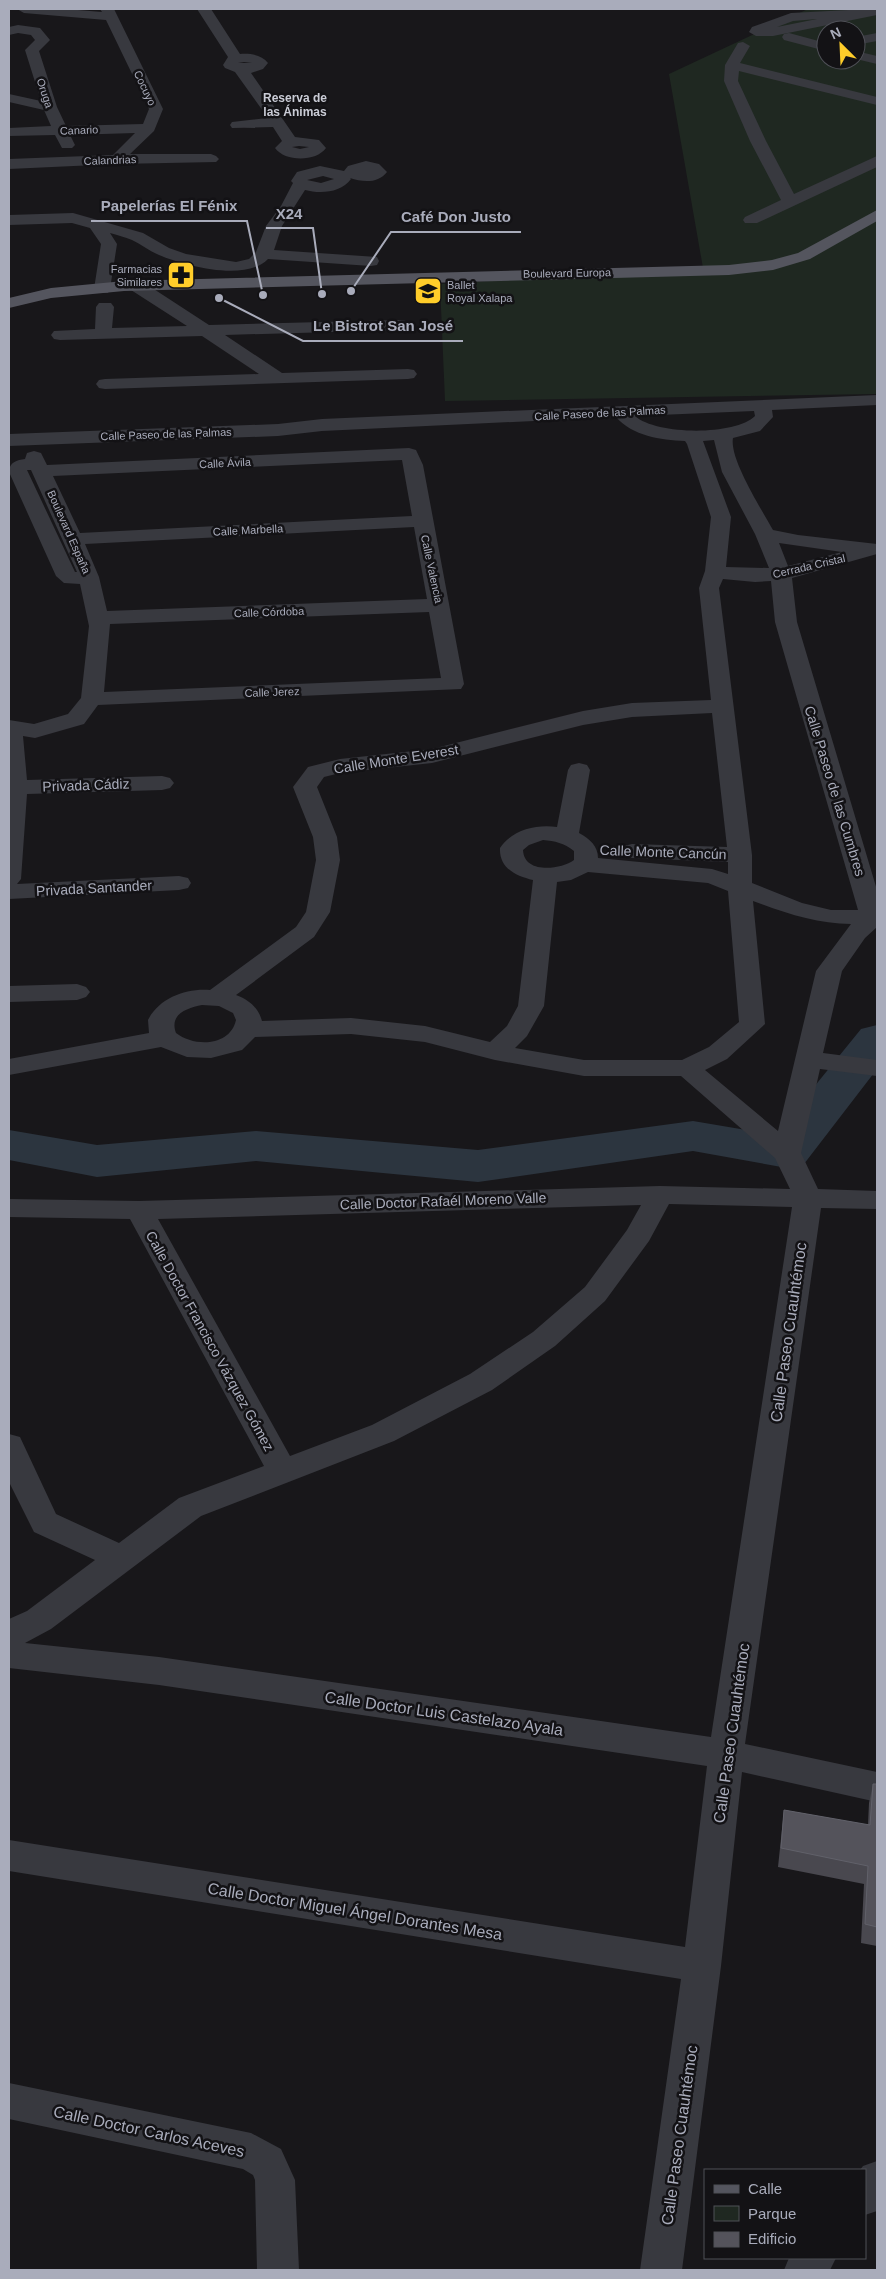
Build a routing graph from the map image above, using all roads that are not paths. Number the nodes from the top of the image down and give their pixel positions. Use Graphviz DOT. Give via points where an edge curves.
graph roads {
  1 [pos="24,9"];
  2 [pos="204,9"];
  3 [pos="218,9"];
  4 [pos="877,11"];
  5 [pos="110,13"];
  6 [pos="858,15"];
  7 [pos="218,22"];
  8 [pos="789,37"];
  9 [pos="16,42"];
  10 [pos="816,44"];
  11 [pos="743,46"];
  12 [pos="732,64"];
  13 [pos="9,98"];
  14 [pos="877,101"];
  15 [pos="50,108"];
  16 [pos="276,108"];
  17 [pos="277,122"];
  18 [pos="237,125"];
  19 [pos="149,128"];
  20 [pos="60,130"];
  21 [pos="9,132"];
  22 [pos="300,147"];
  23 [pos="117,159"];
  24 [pos="211,159"];
  25 [pos="877,161"];
  26 [pos="75,162"];
  27 [pos="9,164"];
  28 [pos="776,174"];
  29 [pos="336,176"];
  30 [pos="304,178"];
  31 [pos="825,185"];
  32 [pos="790,202"];
  33 [pos="288,207"];
  34 [pos="877,215"];
  35 [pos="9,220"];
  36 [pos="751,220"];
  37 [pos="96,225"];
  38 [pos="264,254"];
  39 [pos="371,261"];
  40 [pos="102,286"];
  41 [pos="131,286"];
  42 [pos="9,297"];
  43 [pos="9,303"];
  44 [pos="105,307"];
  45 [pos="400,325"];
  46 [pos="207,332"];
  47 [pos="103,334"];
  48 [pos="60,335"];
  49 [pos="408,374"];
  50 [pos="278,378"];
  51 [pos="105,384"];
  52 [pos="877,400"];
  53 [pos="762,406"];
  54 [pos="621,412"];
  55 [pos="725,433"];
  56 [pos="14,434"];
  57 [pos="690,435"];
  58 [pos="405,460"];
  59 [pos="41,471"];
  60 [pos="732,472"];
  61 [pos="706,473"];
  62 [pos="416,526"];
  63 [pos="765,534"];
  64 [pos="75,543"];
  65 [pos="875,549"];
  66 [pos="715,571"];
  67 [pos="781,574"];
  68 [pos="89,578"];
  69 [pos="431,600"];
  70 [pos="98,613"];
  71 [pos="444,680"];
  72 [pos="93,695"];
  73 [pos="723,706"];
  74 [pos="10,727"];
  75 [pos="579,770"];
  76 [pos="162,783"];
  77 [pos="12,788"];
  78 [pos="579,850"];
  79 [pos="740,855"];
  80 [pos="546,876"];
  81 [pos="9,879"];
  82 [pos="179,883"];
  83 [pos="740,887"];
  84 [pos="9,892"];
  85 [pos="875,917"];
  86 [pos="77,992"];
  87 [pos="9,994"];
  88 [pos="216,998"];
  89 [pos="247,1029"];
  90 [pos="165,1038"];
  91 [pos="495,1052"];
  92 [pos="809,1060"];
  93 [pos="9,1067"];
  94 [pos="687,1068"];
  95 [pos="877,1068"];
  96 [pos="787,1153"];
  97 [pos="660,1195"];
  98 [pos="808,1197"];
  99 [pos="877,1200"];
  100 [pos="9,1208"];
  101 [pos="139,1210"];
  102 [pos="9,1445"];
  103 [pos="282,1471"];
  104 [pos="123,1559"];
  105 [pos="9,1637"];
  106 [pos="9,1655"];
  107 [pos="726,1754"];
  108 [pos="877,1787"];
  109 [pos="9,1856"];
  110 [pos="702,1966"];
  111 [pos="9,2102"];
  112 [pos="877,2180"];
  113 [pos="866,2195"];
  114 [pos="814,2259"];
  115 [pos="278,2270"];
  116 [pos="661,2270"];
  117 [pos="805,2270"];
  1 -- 5 [label="street"];
  2 -- 7 [label="street"];
  3 -- 7 [label="street"];
  4 -- 6 [label="street"];
  5 -- 19 [label="street, Cocuyo" via="156,109"];
  6 -- 6 [label="street" via="773,32 756,32 791,17"];
  7 -- 16 [label="street"];
  8 -- 10 [label="street"];
  9 -- 15 [label="street, Oruga"];
  11 -- 12 [label="street"];
  12 -- 14 [label="street"];
  12 -- 28 [label="street" via="731,81"];
  13 -- 15 [label="street"];
  15 -- 20 [label="street, Oruga"];
  16 -- 17 [label="street"];
  16 -- 22 [label="street"];
  17 -- 18 [label="street"];
  17 -- 22 [label="street"];
  19 -- 20 [label="street, Canario"];
  19 -- 23 [label="street, Cocuyo"];
  20 -- 21 [label="street, Canario"];
  20 -- 26 [label="street, Oruga"];
  22 -- 29 [label="street"];
  22 -- 30 [label="street"];
  23 -- 24 [label="street, Calandrias"];
  23 -- 26 [label="street, Calandrias"];
  25 -- 31 [label="street"];
  26 -- 27 [label="street, Calandrias"];
  28 -- 31 [label="street" via="796,182"];
  28 -- 32 [label="street"];
  29 -- 30 [label="street" via="309,186"];
  29 -- 33 [label="street"];
  30 -- 33 [label="street"];
  31 -- 32 [label="street"];
  32 -- 36 [label="street"];
  33 -- 38 [label="street" via="274,226"];
  34 -- 41 [label="main road, Boulevard Europa" via="804,256 773,265 729,270"];
  35 -- 37 [label="street" via="73,218"];
  37 -- 38 [label="street" via="137,236 163,251 206,263 247,265"];
  37 -- 40 [label="street" via="108,244"];
  38 -- 39 [label="street"];
  40 -- 41 [label="main road, Boulevard Europa"];
  40 -- 42 [label="main road, Boulevard Europa" via="50,288"];
  40 -- 43 [label="main road, Boulevard Europa"];
  41 -- 46 [label="street"];
  44 -- 47 [label="street"];
  45 -- 46 [label="street"];
  46 -- 47 [label="street"];
  46 -- 50 [label="street"];
  47 -- 48 [label="street"];
  49 -- 50 [label="street"];
  50 -- 51 [label="street"];
  52 -- 53 [label="street, Calle Paseo de las Palmas"];
  53 -- 54 [label="street, Calle Paseo de las Palmas"];
  53 -- 55 [label="street" via="764,417 754,427"];
  54 -- 56 [label="street, Calle Paseo de las Palmas" via="322,425 278,430"];
  54 -- 57 [label="street" via="634,425 656,432"];
  55 -- 57 [label="street"];
  55 -- 60 [label="street, Calle Paseo de las Cumbres" via="723,443"];
  56 -- 59 [label="street, Boulevard España"];
  57 -- 61 [label="street"];
  58 -- 59 [label="street, Calle Ávila"];
  58 -- 62 [label="street, Calle Valencia"];
  59 -- 64 [label="street, Boulevard España"];
  59 -- 68 [label="street" via="22,466 17,469 66,576 71,579"];
  60 -- 61 [label="street"];
  60 -- 63 [label="street, Calle Paseo de las Cumbres"];
  61 -- 66 [label="street" via="721,517"];
  62 -- 64 [label="street, Calle Marbella"];
  62 -- 69 [label="street, Calle Valencia"];
  63 -- 65 [label="street, Cerrada Cristal"];
  63 -- 67 [label="street, Calle Paseo de las Cumbres"];
  64 -- 68 [label="street, Boulevard España"];
  65 -- 67 [label="street, Cerrada Cristal"];
  66 -- 67 [label="street, Cerrada Cristal" via="747,577"];
  66 -- 73 [label="street" via="709,588"];
  67 -- 85 [label="street, Calle Paseo de las Cumbres" via="786,622"];
  68 -- 70 [label="street, Boulevard España"];
  69 -- 70 [label="street, Calle Córdoba"];
  69 -- 71 [label="street, Calle Valencia"];
  70 -- 72 [label="street, Boulevard España" via="100,626"];
  71 -- 72 [label="street, Calle Jerez"];
  72 -- 74 [label="street" via="76,719 35,731"];
  73 -- 79 [label="street"];
  73 -- 88 [label="street, Calle Monte Everest" via="632,710 583,718 432,756 340,766 316,772 305,787 325,837 328,860 318,912 305,932"];
  74 -- 77 [label="street"];
  75 -- 78 [label="street"];
  76 -- 77 [label="street, Privada Cádiz"];
  77 -- 81 [label="street"];
  78 -- 79 [label="street, Calle Monte Cancún"];
  78 -- 80 [label="street" via="568,873"];
  78 -- 80 [label="street" via="554,834 528,836 518,841 511,848 513,863 521,870"];
  78 -- 83 [label="street, Calle Monte Cancún" via="712,876"];
  79 -- 83 [label="street"];
  80 -- 91 [label="street" via="531,1006 518,1030"];
  82 -- 84 [label="street, Privada Santander"];
  83 -- 85 [label="street, Calle Monte Cancún" via="822,915"];
  83 -- 94 [label="street" via="752,1024 718,1052"];
  85 -- 92 [label="street" via="856,932 828,972"];
  86 -- 87 [label="street"];
  88 -- 89 [label="street" via="239,1006 246,1013"];
  88 -- 90 [label="street" via="188,1000 170,1008 161,1020 160,1030"];
  89 -- 90 [label="street" via="235,1041 216,1049 186,1049"];
  89 -- 91 [label="street" via="351,1026 425,1034"];
  90 -- 93 [label="street"];
  91 -- 94 [label="street" via="584,1068"];
  92 -- 95 [label="street"];
  92 -- 96 [label="street"];
  94 -- 96 [label="street"];
  96 -- 98 [label="street"];
  97 -- 98 [label="street, Calle Doctor Rafaél Moreno Valle"];
  97 -- 101 [label="street, Calle Doctor Rafaél Moreno Valle"];
  97 -- 103 [label="street" via="639,1234 595,1294 544,1339 481,1382 383,1433"];
  98 -- 99 [label="street, Calle Doctor Rafaél Moreno Valle"];
  98 -- 107 [label="street, Calle Paseo Cuauhtémoc"];
  100 -- 101 [label="street, Calle Doctor Rafaél Moreno Valle"];
  101 -- 103 [label="street, Calle Doctor Francisco Vázquez Gómez"];
  102 -- 104 [label="street" via="45,1523"];
  103 -- 104 [label="street" via="190,1507"];
  104 -- 105 [label="street" via="39,1620"];
  106 -- 107 [label="street, Calle Doctor Luis Castelazo Ayala" via="160,1671"];
  107 -- 108 [label="street, Calle Doctor Luis Castelazo Ayala"];
  107 -- 110 [label="street, Calle Paseo Cuauhtémoc"];
  109 -- 110 [label="street, Calle Doctor Miguel Ángel Dorantes Mesa"];
  110 -- 116 [label="street, Calle Paseo Cuauhtémoc"];
  111 -- 115 [label="street, Calle Doctor Carlos Aceves" via="251,2152 267,2162 275,2180"];
  112 -- 113 [label="street"];
  114 -- 117 [label="street"];
}
